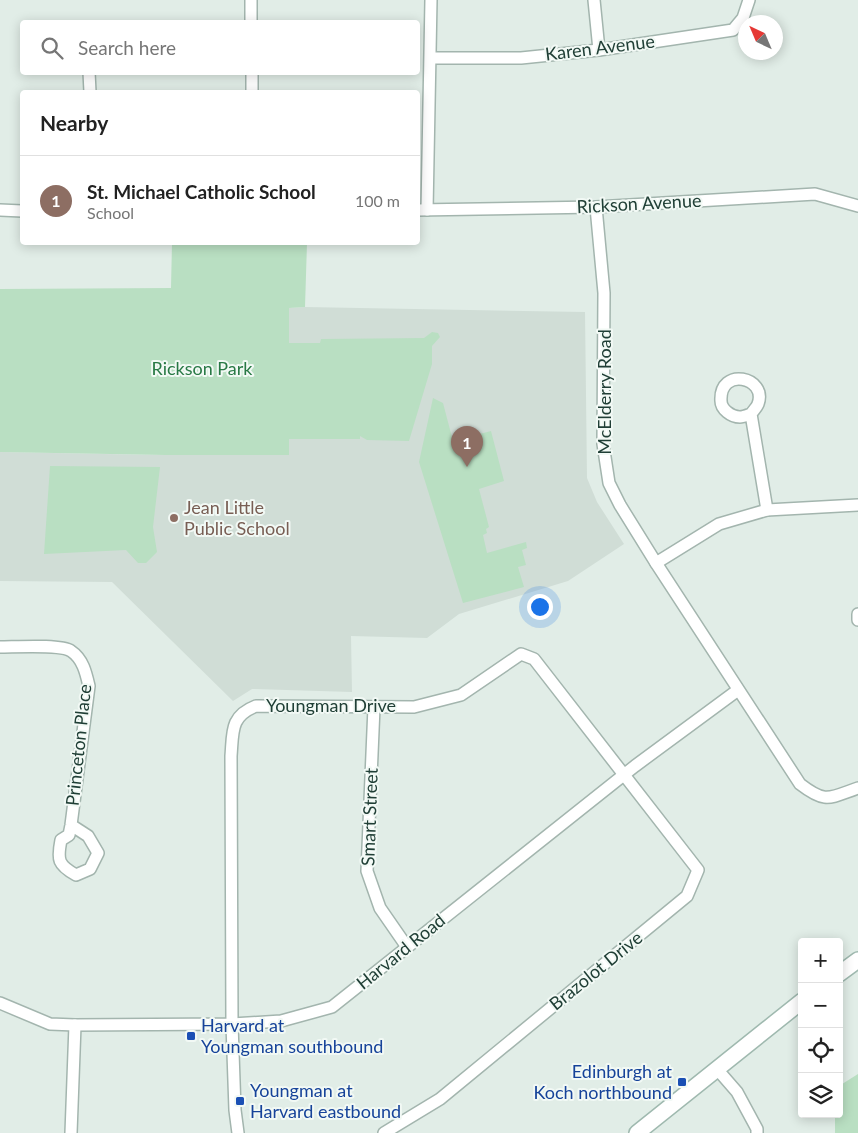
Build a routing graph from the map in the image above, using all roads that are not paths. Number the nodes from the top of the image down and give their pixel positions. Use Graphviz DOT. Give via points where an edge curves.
graph roads {
  1 [pos="251,0"];
  2 [pos="431,0"];
  3 [pos="594,0"];
  4 [pos="749,0"];
  5 [pos="251,20"];
  6 [pos="599,50"];
  7 [pos="431,58"];
  8 [pos="89,75"];
  9 [pos="252,75"];
  10 [pos="90,90"];
  11 [pos="252,90"];
  12 [pos="858,206"];
  13 [pos="596,208"];
  14 [pos="0,210"];
  15 [pos="20,210"];
  16 [pos="422,210"];
  17 [pos="751,414"];
  18 [pos="858,505"];
  19 [pos="766,510"];
  20 [pos="656,563"];
  21 [pos="858,614"];
  22 [pos="858,620"];
  23 [pos="0,647"];
  24 [pos="738,690"];
  25 [pos="374,707"];
  26 [pos="624,774"];
  27 [pos="858,788"];
  28 [pos="71,825"];
  29 [pos="407,947"];
  30 [pos="858,960"];
  31 [pos="843,971"];
  32 [pos="0,1003"];
  33 [pos="798,1004"];
  34 [pos="232,1024"];
  35 [pos="75,1025"];
  36 [pos="717,1069"];
  37 [pos="72,1133"];
  38 [pos="238,1133"];
  39 [pos="384,1133"];
  40 [pos="638,1133"];
  41 [pos="757,1133"];
  1 -- 5 [label="street"];
  2 -- 7 [label="street"];
  3 -- 6 [label="street"];
  4 -- 6 [label="street, Karen Avenue" via="743,18 733,30"];
  6 -- 7 [label="street, Karen Avenue" via="521,58"];
  7 -- 16 [label="street"];
  8 -- 10 [label="street"];
  9 -- 11 [label="street"];
  12 -- 13 [label="street, Rickson Avenue" via="815,194"];
  13 -- 16 [label="street, Rickson Avenue"];
  13 -- 20 [label="street, McElderry Road" via="604,293 603,435 606,468 609,483 620,505"];
  14 -- 15 [label="street"];
  17 -- 19 [label="street"];
  18 -- 19 [label="street"];
  19 -- 20 [label="street" via="719,524"];
  20 -- 24 [label="street, McElderry Road"];
  21 -- 22 [label="street"];
  23 -- 28 [label="street, Princeton Place" via="59,647 71,651 84,667 88,686"];
  24 -- 26 [label="street, Harvard Road"];
  24 -- 27 [label="street, McElderry Road" via="800,784 816,796 831,798"];
  25 -- 26 [label="street, Youngman Drive" via="414,707 461,694 521,654 534,659"];
  25 -- 29 [label="street, Smart Street" via="367,871 380,908"];
  25 -- 34 [label="street, Youngman Drive" via="256,706 234,722 231,756"];
  26 -- 29 [label="street, Harvard Road"];
  26 -- 39 [label="street, Brazolot Drive" via="698,870 687,896 440,1099"];
  29 -- 34 [label="street, Harvard Road" via="332,1007 282,1021"];
  30 -- 31 [label="main road"];
  32 -- 35 [label="street, Harvard Road" via="50,1024"];
  33 -- 36 [label="main road"];
  34 -- 35 [label="street, Harvard Road"];
  34 -- 38 [label="street, Youngman Drive"];
  35 -- 37 [label="street"];
  36 -- 40 [label="main road"];
  36 -- 41 [label="street" via="737,1092"];
}
